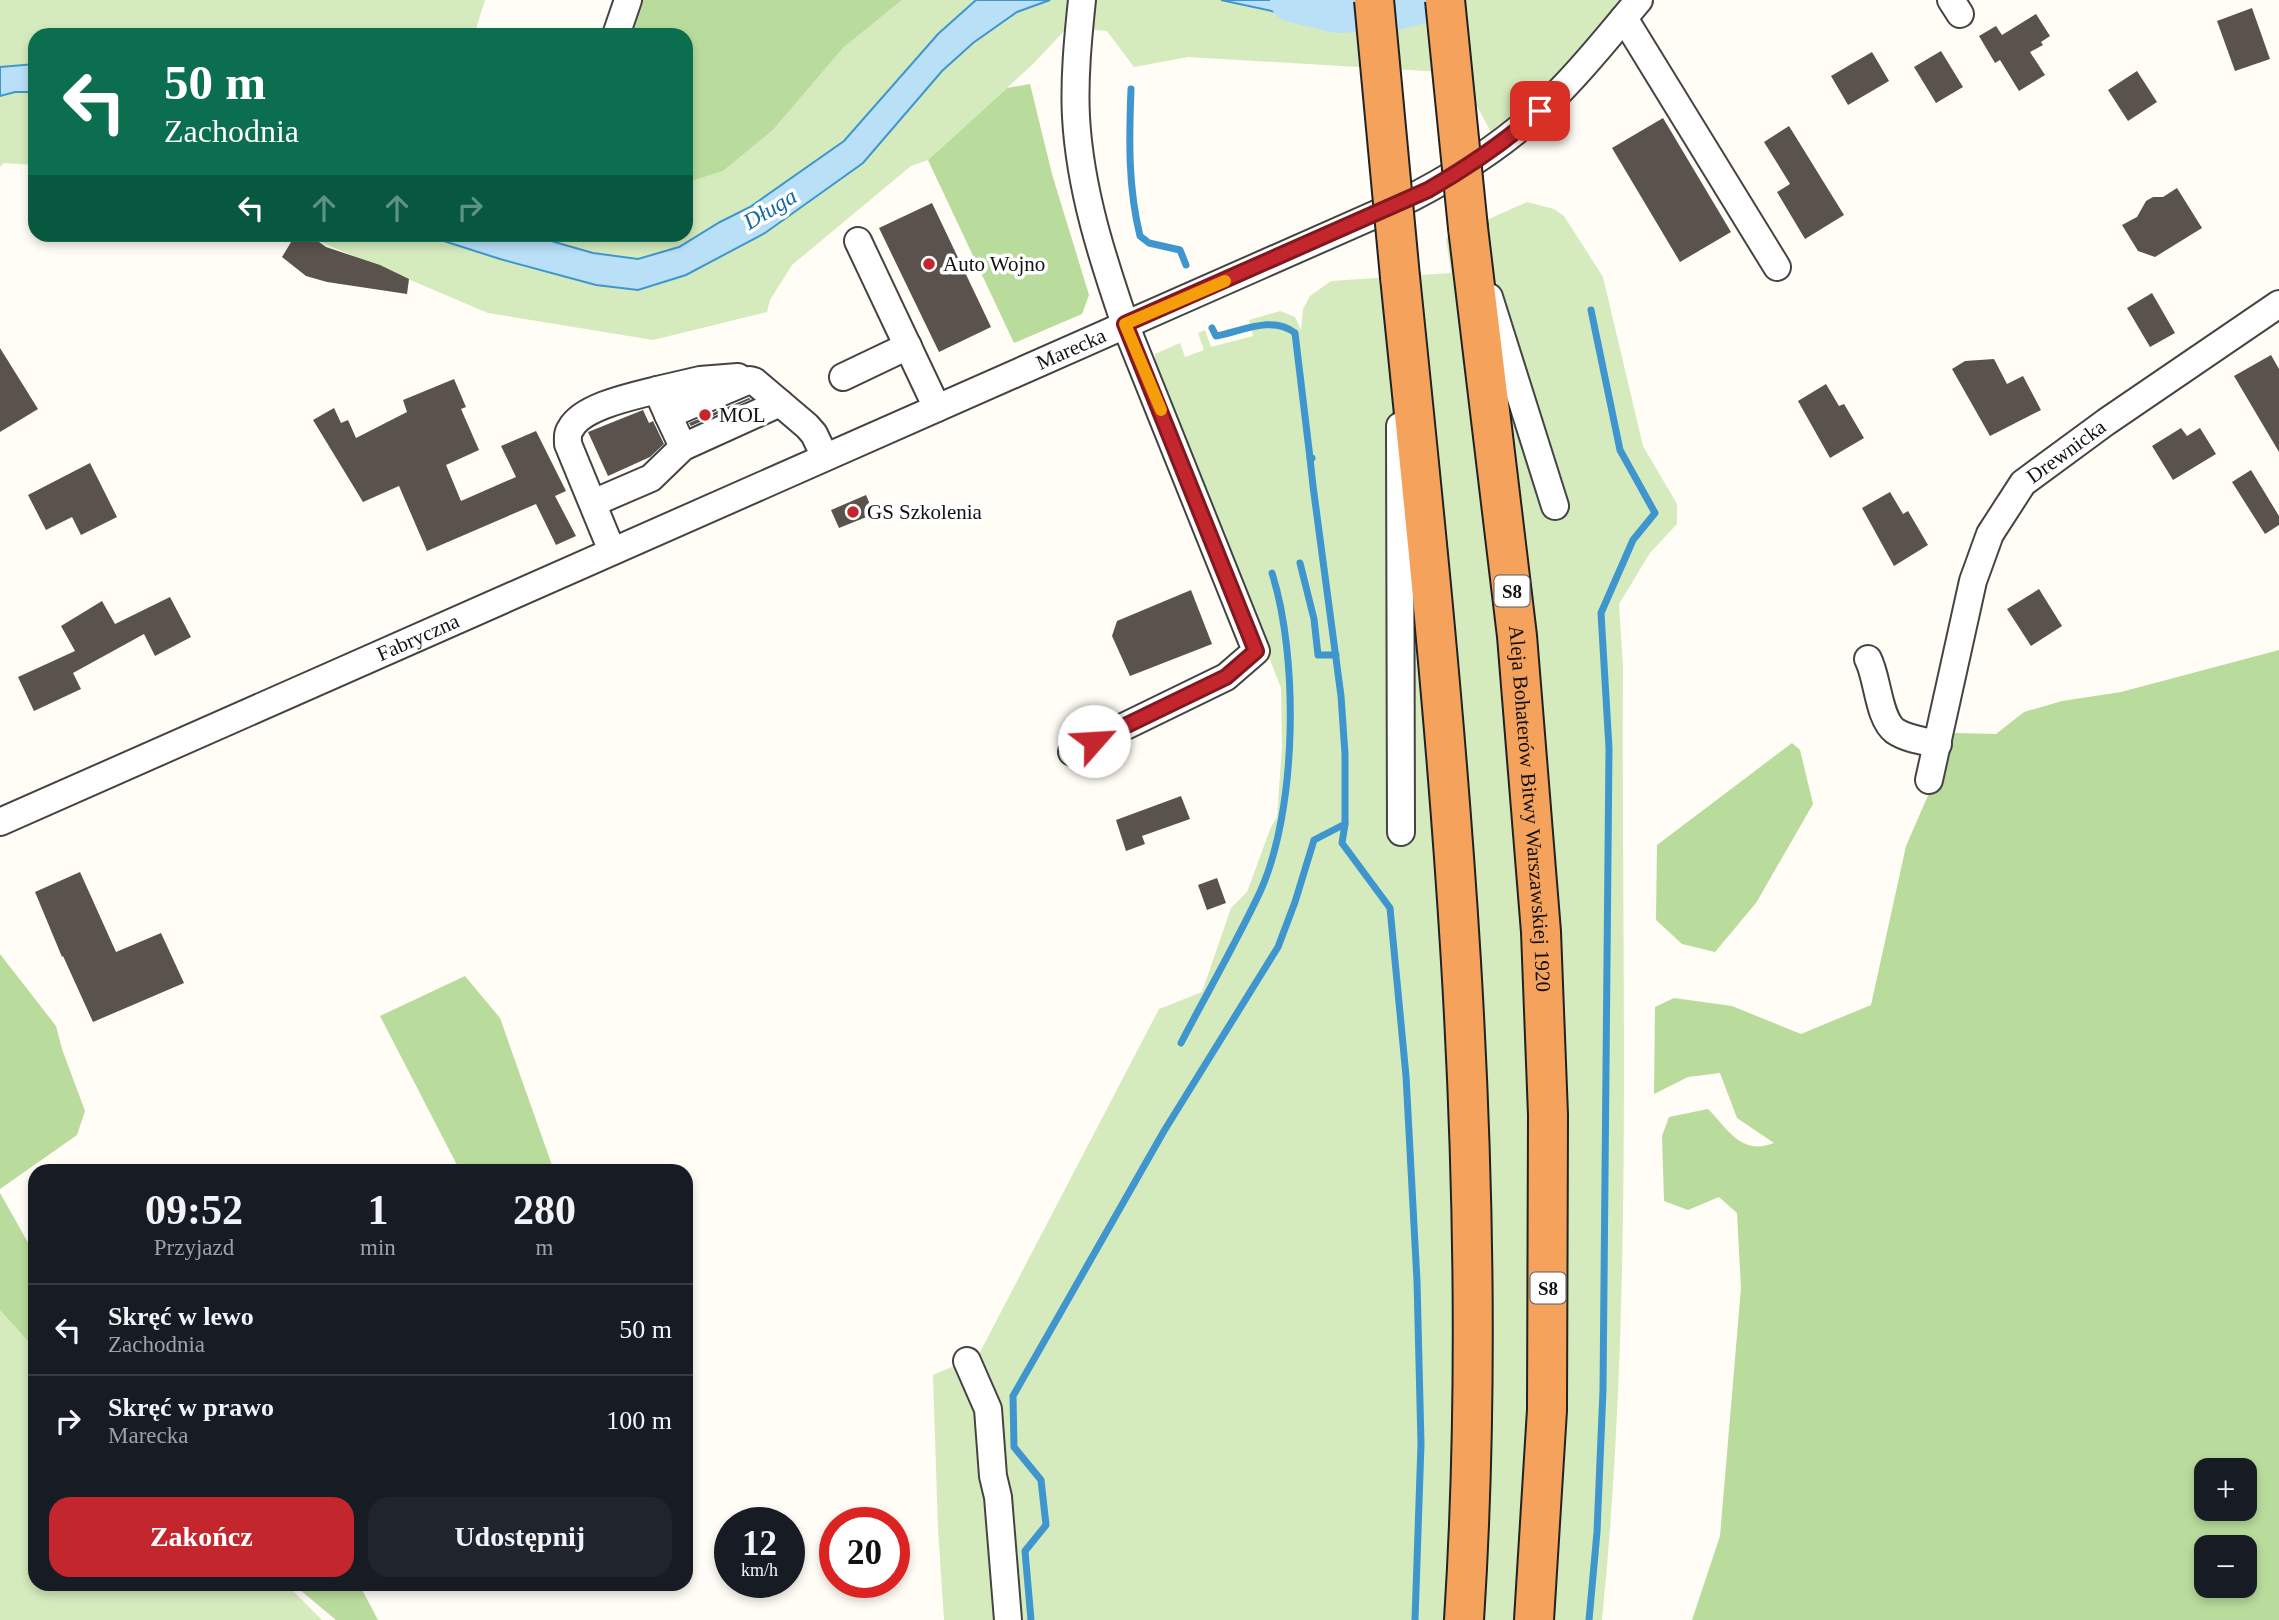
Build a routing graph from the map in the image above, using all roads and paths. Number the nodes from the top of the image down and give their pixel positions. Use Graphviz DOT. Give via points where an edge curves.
graph roads {
  1 [pos="628,0"];
  2 [pos="1082,0"];
  3 [pos="1374,0"];
  4 [pos="1445,0"];
  5 [pos="1631,9"];
  6 [pos="618,28"];
  7 [pos="1468,228"];
  8 [pos="858,241"];
  9 [pos="1777,267"];
  10 [pos="1400,277"];
  11 [pos="2279,304"];
  12 [pos="1125,324"];
  13 [pos="908,346"];
  14 [pos="843,377"];
  15 [pos="750,380"];
  16 [pos="657,390"];
  17 [pos="780,403"];
  18 [pos="937,408"];
  19 [pos="668,415"];
  20 [pos="682,447"];
  21 [pos="831,455"];
  22 [pos="593,503"];
  23 [pos="1555,506"];
  24 [pos="612,551"];
  25 [pos="1868,659"];
  26 [pos="1938,744"];
  27 [pos="1072,752"];
  28 [pos="1929,780"];
  29 [pos="0,822"];
  30 [pos="1401,832"];
  31 [pos="967,1361"];
  32 [pos="1008,1620"];
  33 [pos="1464,1620"];
  34 [pos="1534,1620"];
  1 -- 6 [label="street"];
  2 -- 12 [label="street" via="1076,117 1088,202"];
  3 -- 10 [label="highway, bridge"];
  4 -- 7 [label="highway, Aleja Bohaterów Bitwy Warszawskiej 1920 / S8, bridge"];
  5 -- 9 [label="street"];
  5 -- 12 [label="street, Marecka" via="1553,99 1459,173 1397,205"];
  7 -- 23 [label="street"];
  7 -- 34 [label="highway, Aleja Bohaterów Bitwy Warszawskiej 1920 / S8" via="1517,636 1541,932 1548,1115 1548,1410"];
  8 -- 13 [label="street"];
  10 -- 30 [label="street"];
  10 -- 33 [label="highway" via="1439,655 1469,1114 1474,1356"];
  11 -- 26 [label="street, Drewnicka" via="2023,483 1990,534 1973,581"];
  12 -- 18 [label="street, Marecka"];
  12 -- 27 [label="street" via="1256,651 1226,677"];
  13 -- 14 [label="street"];
  13 -- 18 [label="street"];
  15 -- 16 [label="street" via="722,377"];
  15 -- 17 [label="street"];
  15 -- 19 [label="street"];
  16 -- 19 [label="street"];
  16 -- 22 [label="street" via="599,408 569,431 568,444"];
  17 -- 20 [label="street"];
  17 -- 21 [label="street"];
  18 -- 21 [label="street, Marecka"];
  19 -- 20 [label="street"];
  20 -- 22 [label="street" via="651,478"];
  21 -- 24 [label="street, Fabryczna"];
  22 -- 24 [label="street"];
  24 -- 29 [label="street, Fabryczna"];
  25 -- 26 [label="street" via="1885,716 1894,730"];
  26 -- 28 [label="street, Drewnicka"];
  31 -- 32 [label="street" via="988,1409"];
}
